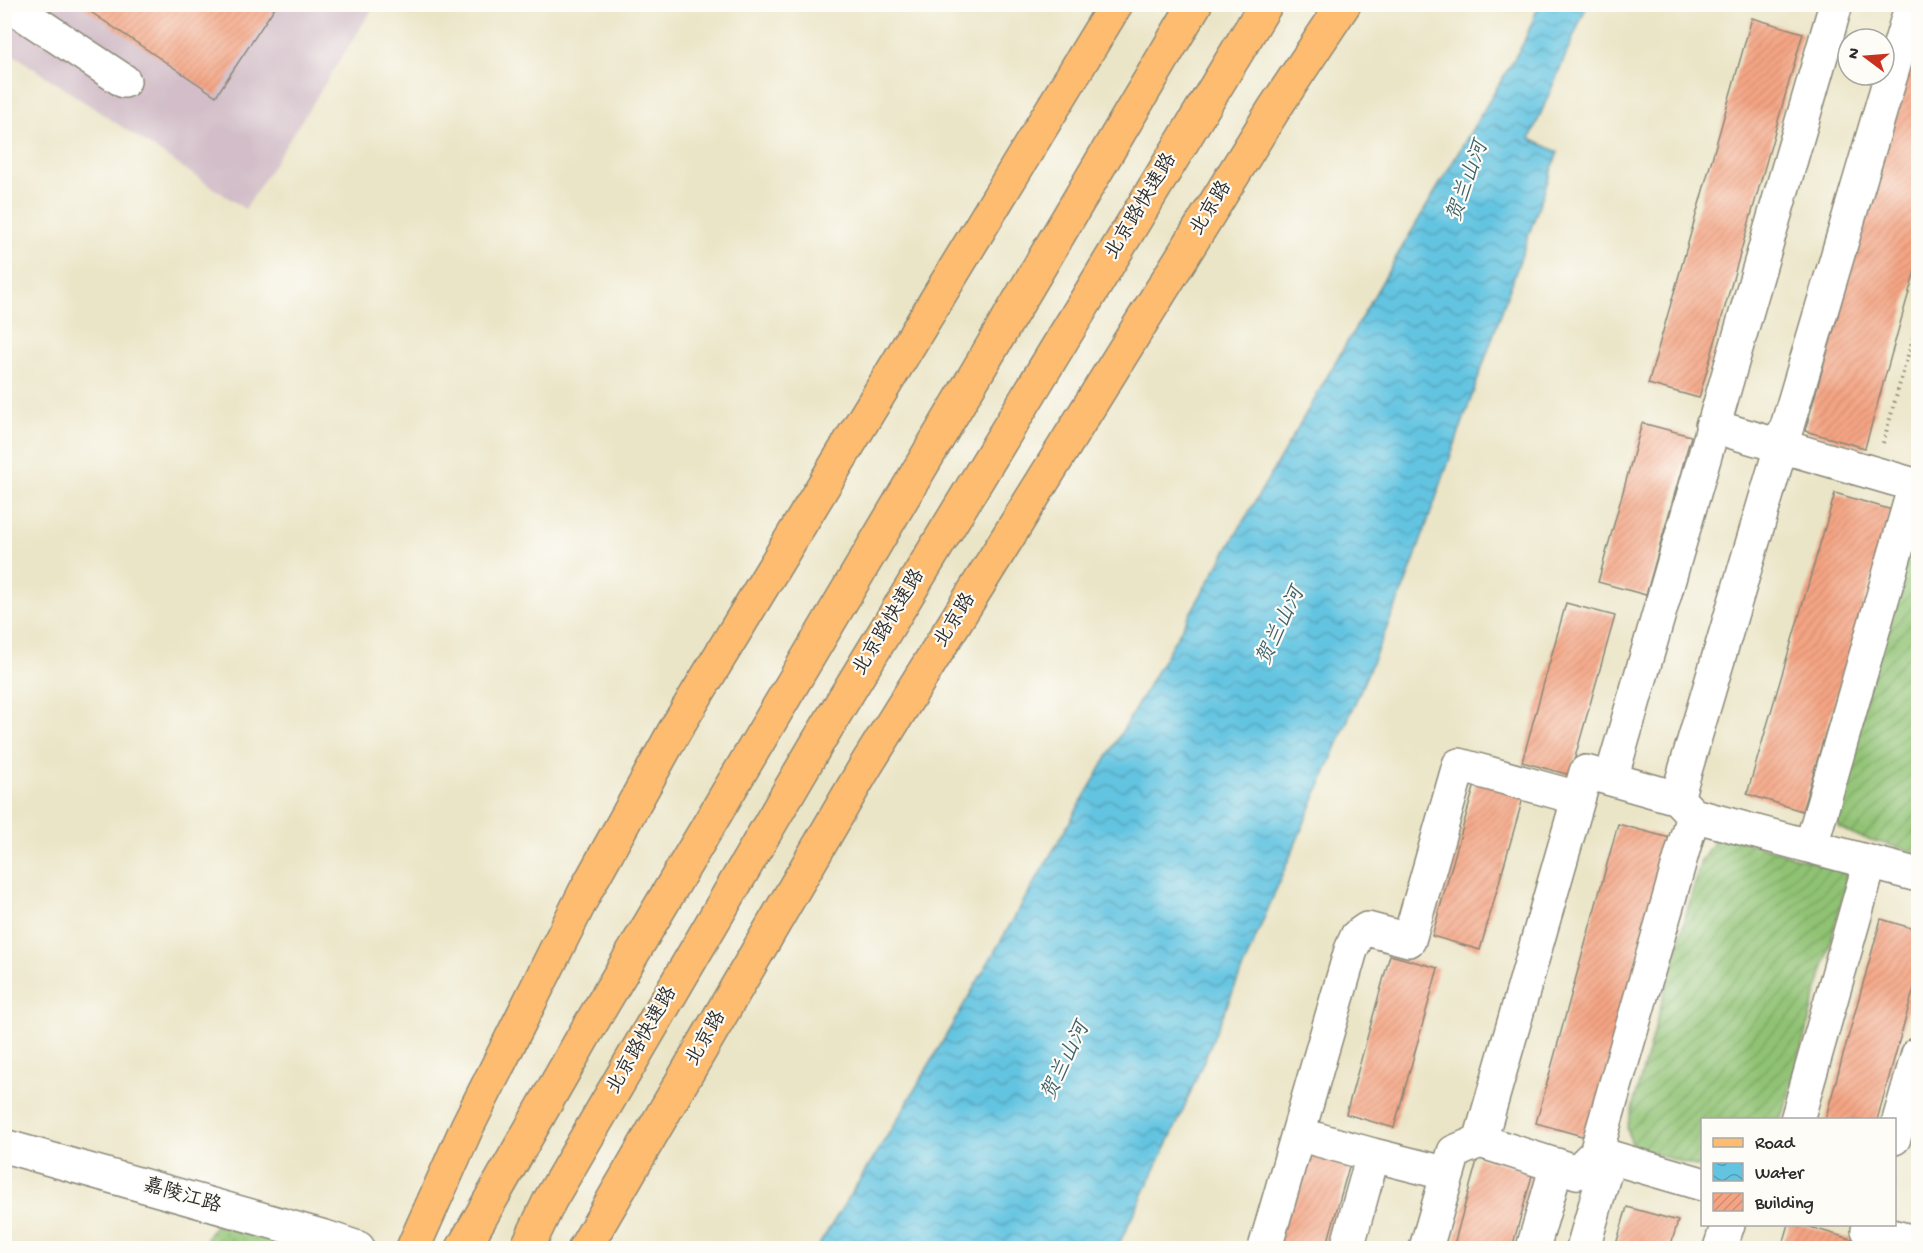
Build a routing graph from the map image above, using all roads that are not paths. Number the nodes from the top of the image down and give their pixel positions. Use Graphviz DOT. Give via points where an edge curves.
graph roads {
  1 [pos="8,4"];
  2 [pos="1116,4"];
  3 [pos="1195,4"];
  4 [pos="1266,4"];
  5 [pos="1344,4"];
  6 [pos="1836,4"];
  7 [pos="1912,4"];
  8 [pos="124,81"];
  9 [pos="1712,426"];
  10 [pos="1781,446"];
  11 [pos="1917,486"];
  12 [pos="1611,779"];
  13 [pos="1578,798"];
  14 [pos="1685,806"];
  15 [pos="1810,846"];
  16 [pos="1870,862"];
  17 [pos="1918,874"];
  18 [pos="1918,1054"];
  19 [pos="1797,1118"];
  20 [pos="1896,1131"];
  21 [pos="1298,1134"];
  22 [pos="1480,1141"];
  23 [pos="4,1146"];
  24 [pos="1596,1153"];
  25 [pos="1373,1155"];
  26 [pos="1557,1165"];
  27 [pos="1448,1174"];
  28 [pos="1701,1184"];
  29 [pos="1727,1226"];
  30 [pos="1871,1232"];
  31 [pos="321,1243"];
  32 [pos="1918,1244"];
  33 [pos="358,1248"];
  34 [pos="413,1248"];
  35 [pos="463,1248"];
  36 [pos="527,1248"];
  37 [pos="585,1248"];
  38 [pos="1265,1248"];
  39 [pos="1347,1248"];
  40 [pos="1426,1248"];
  41 [pos="1533,1248"];
  42 [pos="1582,1248"];
  43 [pos="1720,1248"];
  1 -- 8 [label="street"];
  2 -- 34 [label="main road" via="675,730 581,901 467,1127"];
  3 -- 35 [label="main road" via="586,1032"];
  4 -- 36 [label="main road, 北京路快速路" via="819,740 550,1200"];
  5 -- 37 [label="main road, 北京路" via="1274,109 865,767"];
  6 -- 9 [label="street"];
  7 -- 10 [label="street"];
  9 -- 10 [label="street"];
  9 -- 12 [label="street"];
  10 -- 11 [label="street"];
  10 -- 14 [label="street"];
  11 -- 15 [label="street"];
  12 -- 13 [label="street" via="1586,772"];
  12 -- 14 [label="street"];
  13 -- 21 [label="street" via="1459,765 1409,940 1367,929 1357,936"];
  13 -- 22 [label="street"];
  14 -- 15 [label="street"];
  14 -- 24 [label="street"];
  15 -- 16 [label="street"];
  16 -- 17 [label="street"];
  16 -- 19 [label="street"];
  18 -- 20 [label="street"];
  21 -- 25 [label="street"];
  21 -- 38 [label="street"];
  22 -- 26 [label="street"];
  22 -- 27 [label="street" via="1454,1152"];
  23 -- 31 [label="street, 嘉陵江路"];
  24 -- 26 [label="street" via="1577,1172"];
  24 -- 28 [label="street"];
  24 -- 42 [label="street" via="1604,1175"];
  25 -- 27 [label="street"];
  25 -- 39 [label="street"];
  26 -- 41 [label="street"];
  27 -- 40 [label="street"];
  29 -- 43 [label="street"];
  30 -- 32 [label="street"];
  31 -- 33 [label="street, 嘉陵江路"];
}
